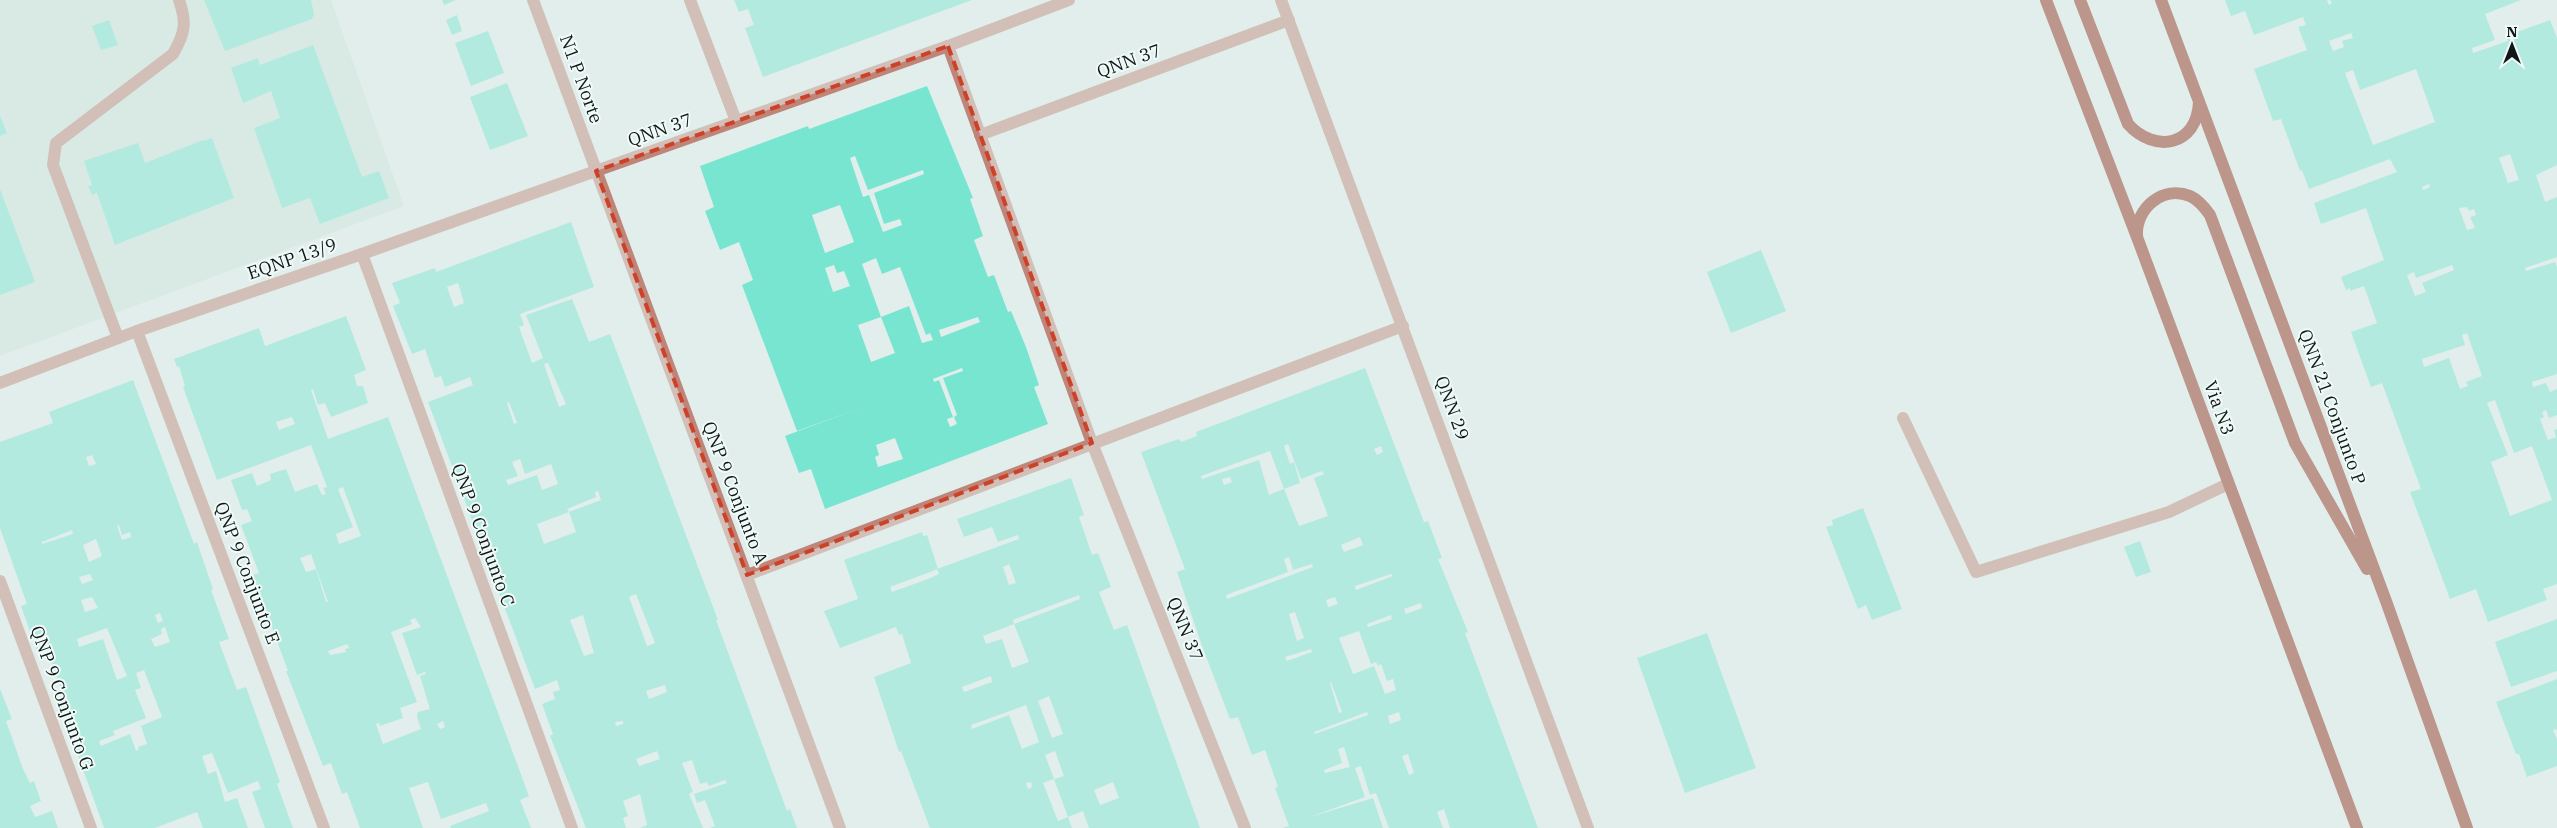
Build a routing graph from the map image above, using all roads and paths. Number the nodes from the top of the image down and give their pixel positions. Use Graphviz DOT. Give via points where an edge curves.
graph roads {
  1 [pos="179,0"];
  2 [pos="533,0"];
  3 [pos="690,0"];
  4 [pos="1069,0"];
  5 [pos="1281,0"];
  6 [pos="2046,0"];
  7 [pos="2080,0"];
  8 [pos="2161,0"];
  9 [pos="1289,20"];
  10 [pos="948,46"];
  11 [pos="2199,101"];
  12 [pos="736,122"];
  13 [pos="980,135"];
  14 [pos="596,171"];
  15 [pos="2137,237"];
  16 [pos="362,254"];
  17 [pos="1403,326"];
  18 [pos="137,331"];
  19 [pos="118,338"];
  20 [pos="0,383"];
  21 [pos="1903,418"];
  22 [pos="1092,443"];
  23 [pos="2228,484"];
  24 [pos="747,575"];
  25 [pos="0,581"];
  26 [pos="2386,601"];
  27 [pos="91,828"];
  28 [pos="324,828"];
  29 [pos="572,828"];
  30 [pos="840,828"];
  31 [pos="1245,828"];
  32 [pos="1588,828"];
  33 [pos="2357,828"];
  34 [pos="2467,828"];
  1 -- 19 [label="street" via="184,34 173,54 56,143 53,165"];
  2 -- 14 [label="street, N1 P Norte"];
  3 -- 12 [label="street"];
  4 -- 10 [label="street, QNN 37"];
  5 -- 9 [label="street, QNN 29"];
  6 -- 15 [label="main road, Via N3"];
  7 -- 11 [label="main road" via="2128,124 2136,133 2146,140 2172,142 2193,126"];
  8 -- 11 [label="main road, QNN 21 Conjunto P"];
  9 -- 13 [label="street, QNN 37"];
  9 -- 17 [label="street, QNN 29"];
  10 -- 12 [label="street, QNN 37"];
  10 -- 13 [label="street, QNN 37"];
  11 -- 26 [label="main road, QNN 21 Conjunto P"];
  12 -- 14 [label="street, QNN 37"];
  13 -- 22 [label="street, QNN 37"];
  14 -- 16 [label="street, EQNP 13/9"];
  14 -- 24 [label="street, QNP 9 Conjunto A"];
  15 -- 23 [label="main road, Via N3"];
  15 -- 26 [label="main road" via="2142,212 2163,195 2191,196 2210,215 2295,443"];
  16 -- 18 [label="street, EQNP 13/9"];
  16 -- 29 [label="street, QNP 9 Conjunto C"];
  17 -- 22 [label="street"];
  17 -- 32 [label="street, QNN 29"];
  18 -- 19 [label="street, EQNP 13/9"];
  18 -- 28 [label="street, QNP 9 Conjunto E"];
  19 -- 20 [label="street, EQNP 13/9"];
  21 -- 23 [label="street" via="1976,572 2170,512"];
  22 -- 24 [label="street"];
  22 -- 31 [label="street, QNN 37"];
  23 -- 33 [label="main road, Via N3"];
  24 -- 30 [label="street, QNP 9 Conjunto A"];
  25 -- 27 [label="street, QNP 9 Conjunto G"];
  26 -- 34 [label="main road, QNN 21 Conjunto P"];
}
